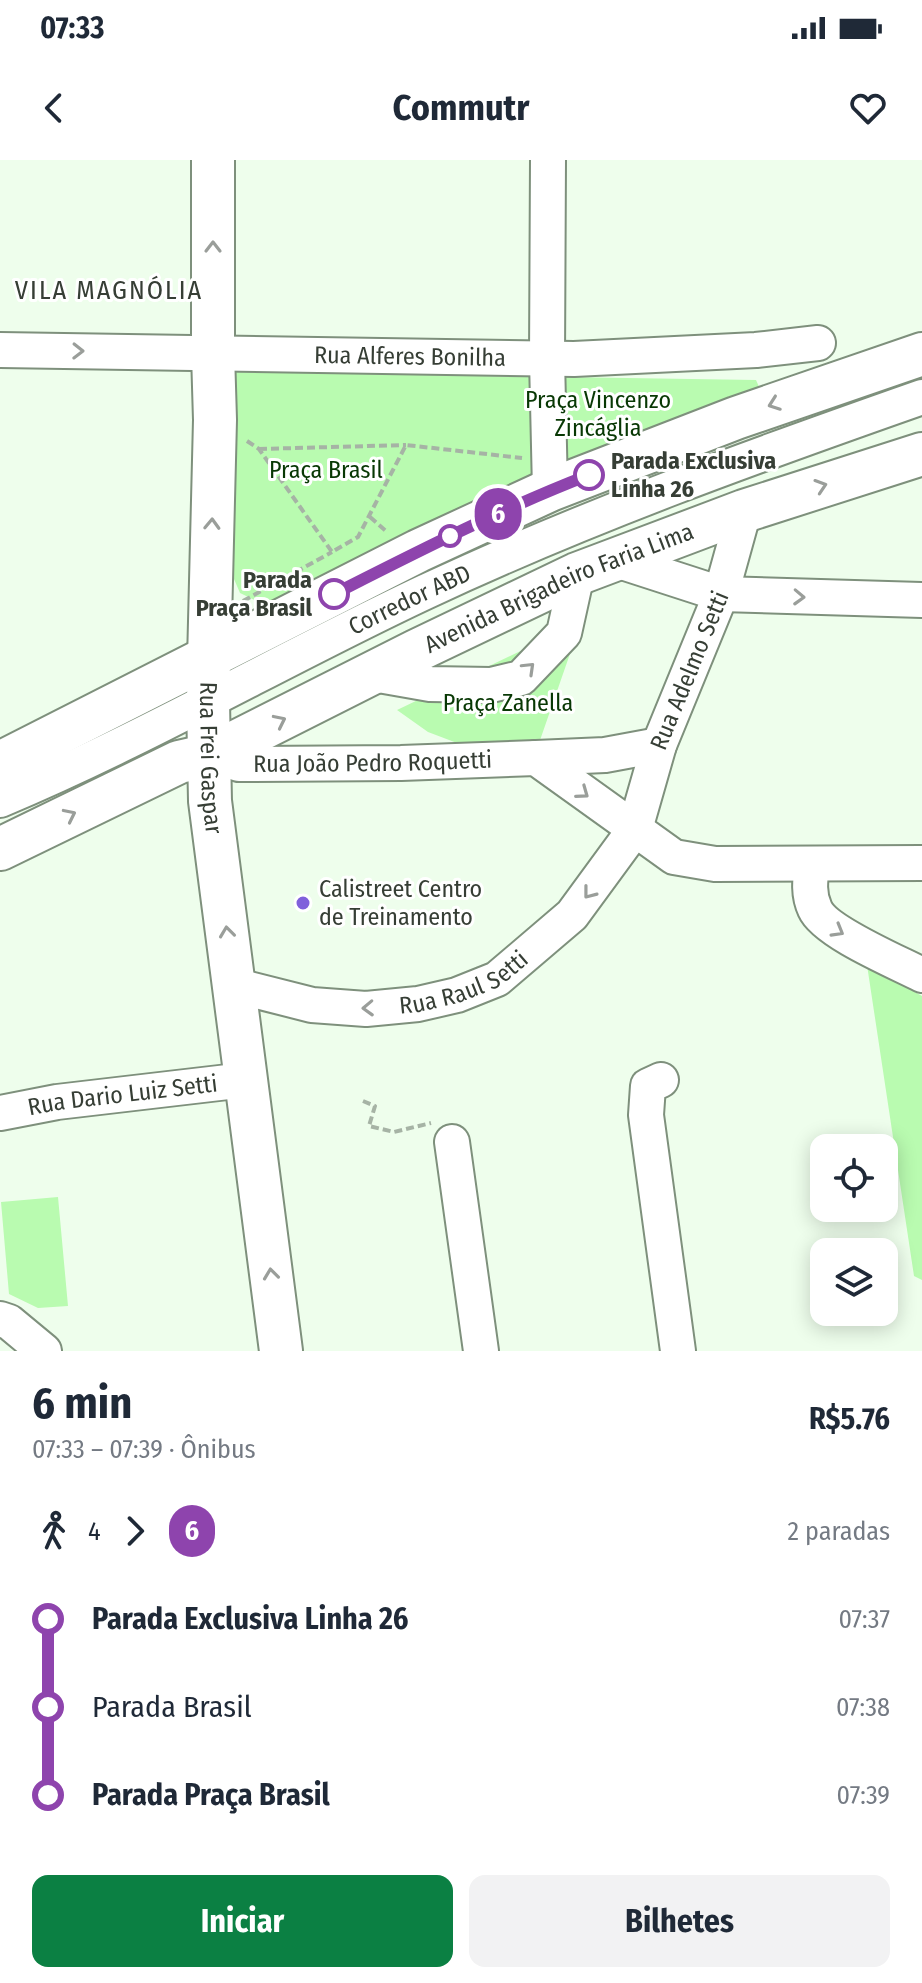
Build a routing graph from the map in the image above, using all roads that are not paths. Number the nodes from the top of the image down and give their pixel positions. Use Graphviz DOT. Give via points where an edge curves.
graph roads {
  1 [pos="213,160"];
  2 [pos="548,160"];
  3 [pos="818,343"];
  4 [pos="0,350"];
  5 [pos="213,353"];
  6 [pos="922,354"];
  7 [pos="547,359"];
  8 [pos="922,397"];
  9 [pos="922,454"];
  10 [pos="549,475"];
  11 [pos="744,511"];
  12 [pos="616,560"];
  13 [pos="577,574"];
  14 [pos="721,594"];
  15 [pos="922,600"];
  16 [pos="210,638"];
  17 [pos="373,674"];
  18 [pos="208,702"];
  19 [pos="659,745"];
  20 [pos="210,755"];
  21 [pos="536,758"];
  22 [pos="0,763"];
  23 [pos="0,800"];
  24 [pos="635,829"];
  25 [pos="0,849"];
  26 [pos="922,863"];
  27 [pos="812,865"];
  28 [pos="0,880"];
  29 [pos="922,975"];
  30 [pos="233,985"];
  31 [pos="245,1080"];
  32 [pos="661,1080"];
  33 [pos="0,1113"];
  34 [pos="452,1142"];
  35 [pos="0,1319"];
  36 [pos="44,1351"];
  37 [pos="281,1351"];
  38 [pos="481,1351"];
  39 [pos="678,1351"];
  5 -- 1 [label="main road, Rua Frei Gaspar, one-way"];
  2 -- 7 [label="street"];
  3 -- 7 [label="street, Rua Alferes Bonilha"];
  4 -- 5 [label="street, Rua Alferes Bonilha, one-way"];
  5 -- 7 [label="street, Rua Alferes Bonilha"];
  16 -- 5 [label="main road, Rua Frei Gaspar, one-way"];
  6 -- 10 [label="main road, one-way"];
  7 -- 10 [label="street"];
  8 -- 18 [label="street, Corredor ABD" via="634,501 421,594"];
  11 -- 9 [label="main road, Avenida Brigadeiro Faria Lima, one-way"];
  10 -- 16 [label="main road" via="418,551"];
  11 -- 12 [label="main road, Avenida Brigadeiro Faria Lima"];
  11 -- 14 [label="street, Rua Adelmo Setti"];
  12 -- 13 [label="main road, Avenida Brigadeiro Faria Lima"];
  12 -- 14 [label="street"];
  13 -- 17 [label="main road, Avenida Brigadeiro Faria Lima"];
  17 -- 13 [label="street, one-way" via="430,684 491,685 521,678 564,633"];
  14 -- 15 [label="street, one-way"];
  14 -- 19 [label="street, Rua Adelmo Setti"];
  16 -- 18 [label="main road, Rua Frei Gaspar"];
  16 -- 22 [label="main road"];
  20 -- 17 [label="main road, Avenida Brigadeiro Faria Lima, one-way"];
  18 -- 20 [label="main road, Rua Frei Gaspar"];
  18 -- 23 [label="street, Corredor ABD"];
  19 -- 21 [label="street, Rua João Pedro Roquetti" via="605,755"];
  19 -- 24 [label="street, Rua Adelmo Setti"];
  20 -- 21 [label="street, Rua João Pedro Roquetti" via="239,764"];
  25 -- 20 [label="main road, Avenida Brigadeiro Faria Lima, one-way" via="179,762"];
  20 -- 28 [label="main road, Avenida Brigadeiro Faria Lima" via="181,791"];
  30 -- 20 [label="main road, Rua Frei Gaspar, one-way" via="211,810"];
  21 -- 24 [label="street, one-way"];
  24 -- 27 [label="street" via="674,857 715,864"];
  24 -- 30 [label="street, Rua Raul Setti, one-way" via="572,915 497,979 457,995 366,1009 312,1005"];
  26 -- 27 [label="street"];
  27 -- 29 [label="street, one-way" via="809,890 815,911 828,926"];
  30 -- 31 [label="main road, Rua Frei Gaspar"];
  31 -- 33 [label="street, Rua Dario Luiz Setti"];
  37 -- 31 [label="main road, Rua Frei Gaspar, one-way"];
  32 -- 39 [label="street" via="648,1086 646,1115"];
  34 -- 38 [label="street"];
  35 -- 36 [label="street"];
}
